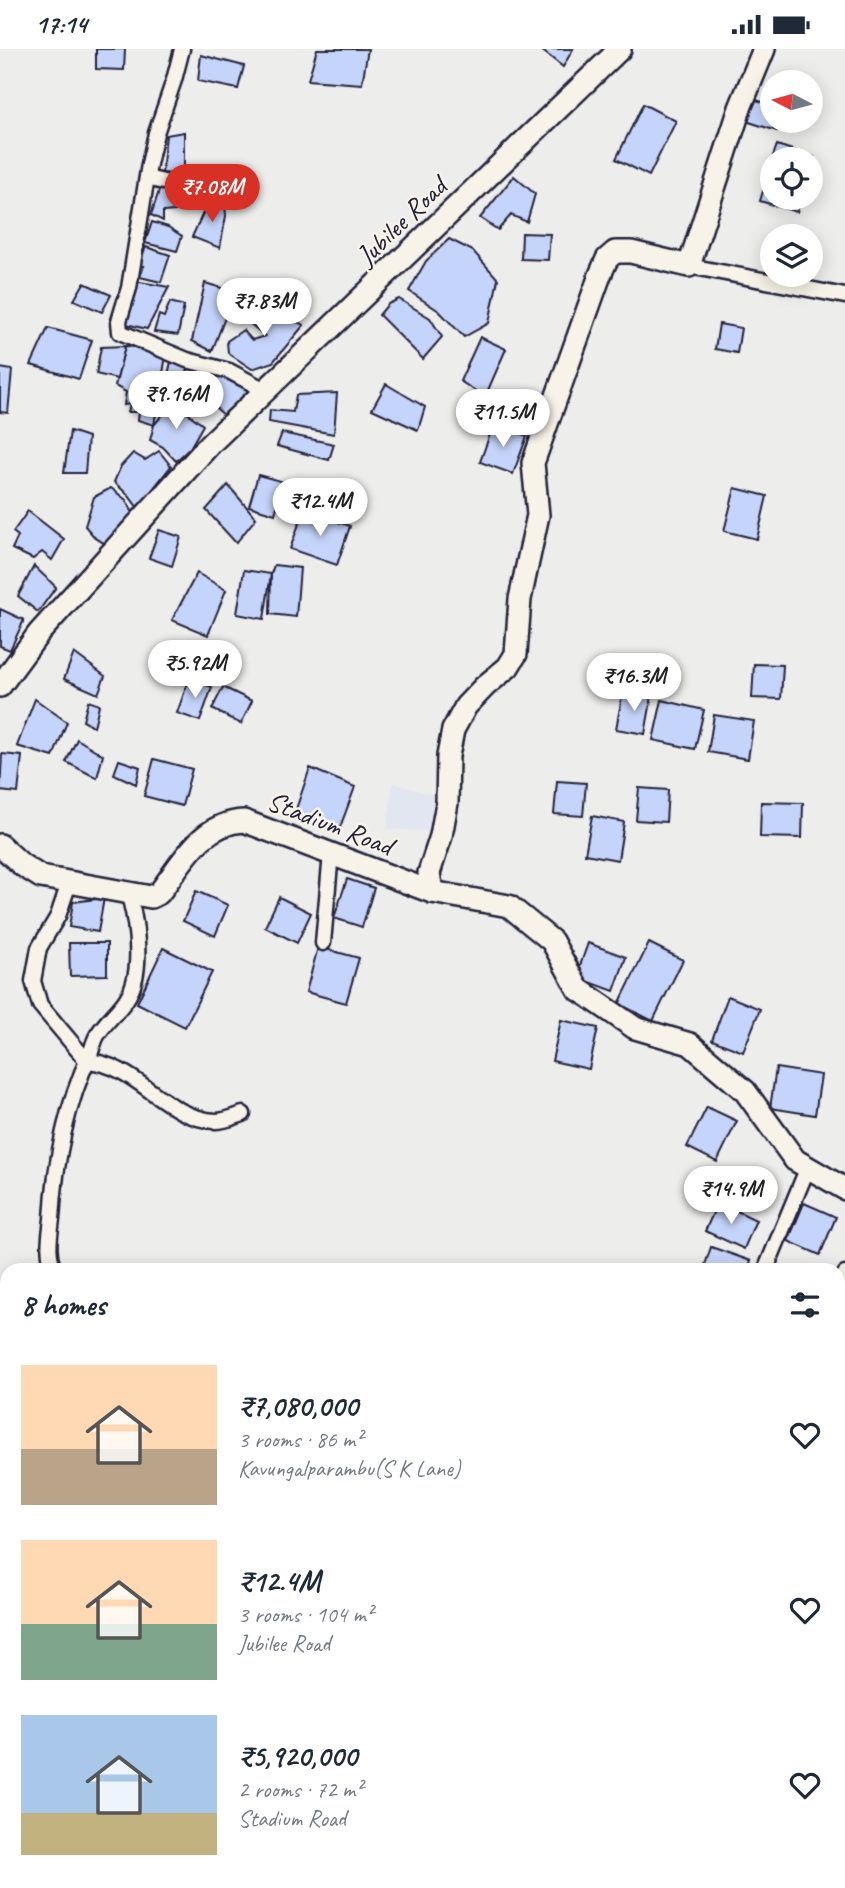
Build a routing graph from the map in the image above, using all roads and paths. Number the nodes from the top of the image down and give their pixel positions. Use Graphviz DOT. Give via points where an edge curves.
graph roads {
  1 [pos="182,49"];
  2 [pos="620,49"];
  3 [pos="764,49"];
  4 [pos="147,178"];
  5 [pos="225,197"];
  6 [pos="689,267"];
  7 [pos="845,296"];
  8 [pos="265,390"];
  9 [pos="0,686"];
  10 [pos="0,845"];
  11 [pos="331,853"];
  12 [pos="69,883"];
  13 [pos="432,892"];
  14 [pos="128,893"];
  15 [pos="323,943"];
  16 [pos="87,1061"];
  17 [pos="243,1114"];
  18 [pos="808,1167"];
  19 [pos="845,1189"];
  20 [pos="51,1263"];
  21 [pos="768,1263"];
  1 -- 4 [label="street"];
  2 -- 8 [label="street, Jubilee Road"];
  3 -- 6 [label="street" via="740,108"];
  4 -- 5 [label="street"];
  4 -- 8 [label="street" via="120,332 187,360 229,371"];
  6 -- 7 [label="street"];
  6 -- 13 [label="street" via="615,252 600,275 533,463 537,515 520,599 516,654 466,706 453,730 447,803 429,873"];
  8 -- 9 [label="street, Jubilee Road" via="209,443 48,623"];
  10 -- 12 [label="street, Stadium Road" via="41,877"];
  11 -- 13 [label="street, Stadium Road"];
  11 -- 14 [label="street, Stadium Road" via="244,821 230,821 197,841 159,893 151,897"];
  11 -- 15 [label="street"];
  12 -- 14 [label="street, Stadium Road"];
  12 -- 16 [label="street" via="58,916 39,948 33,981 40,1005"];
  13 -- 18 [label="street, Stadium Road" via="509,906 552,941 578,989 635,1028 690,1044 745,1091 795,1160"];
  14 -- 16 [label="street" via="134,912 134,983 96,1037"];
  16 -- 17 [label="street" via="118,1068 167,1103 199,1117 219,1121"];
  16 -- 20 [label="street" via="57,1157"];
  18 -- 19 [label="street, Stadium Road"];
  18 -- 21 [label="street"];
}
